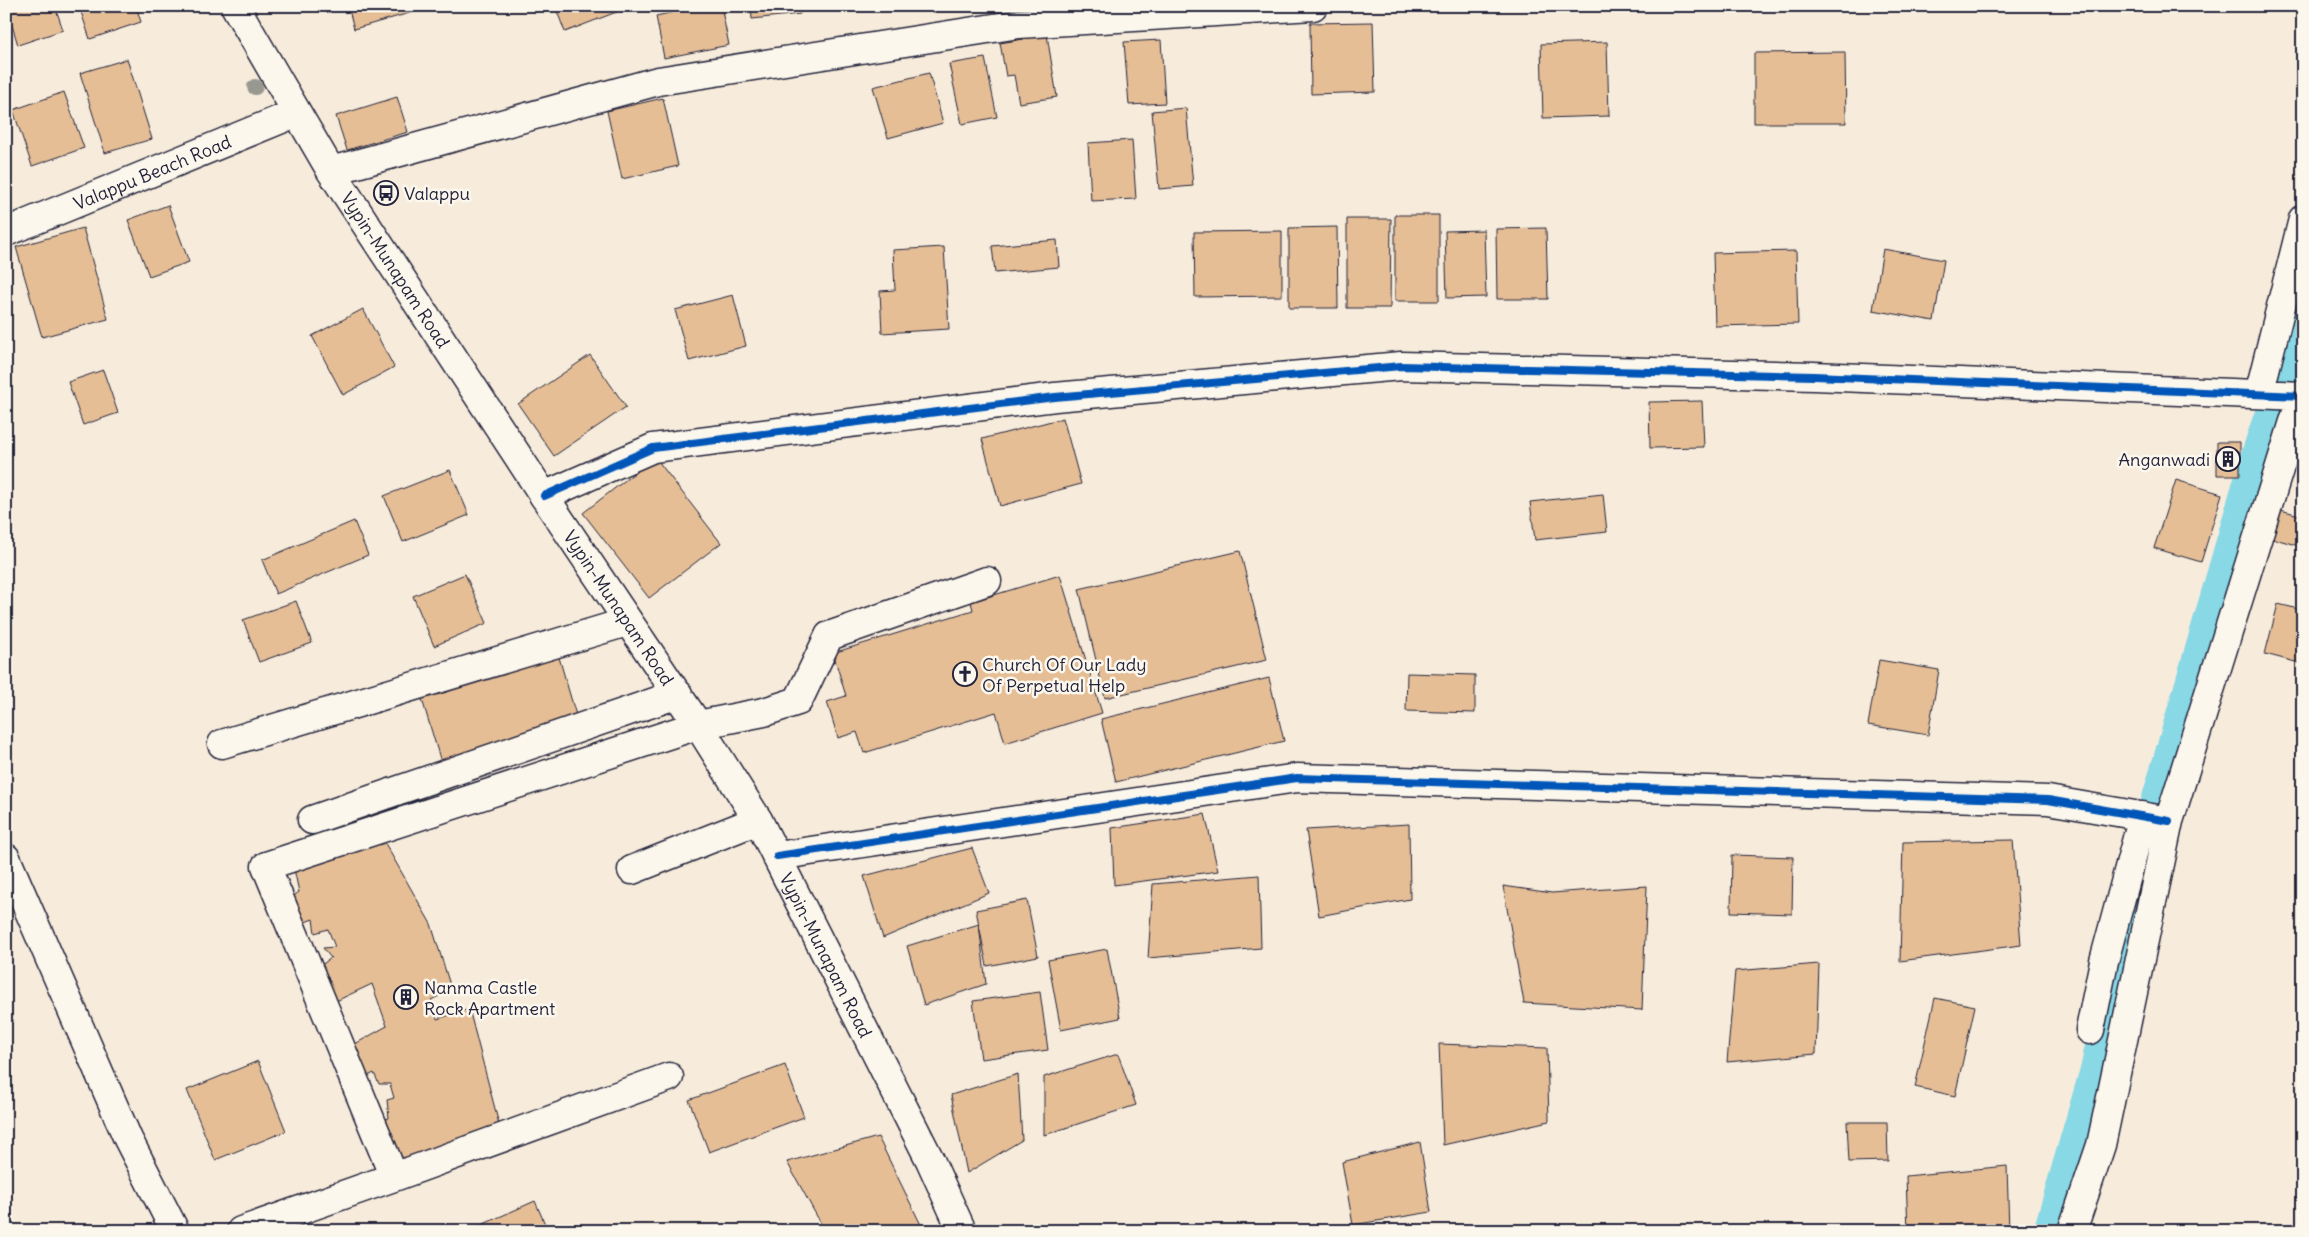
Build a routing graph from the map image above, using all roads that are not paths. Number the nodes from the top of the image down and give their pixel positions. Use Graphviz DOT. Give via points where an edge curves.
graph roads {
  1 [pos="235,6"];
  2 [pos="1313,6"];
  3 [pos="296,113"];
  4 [pos="331,171"];
  5 [pos="2303,219"];
  6 [pos="6,232"];
  7 [pos="2260,394"];
  8 [pos="2303,396"];
  9 [pos="544,496"];
  10 [pos="987,582"];
  11 [pos="627,622"];
  12 [pos="678,694"];
  13 [pos="698,725"];
  14 [pos="222,744"];
  15 [pos="2143,816"];
  16 [pos="312,820"];
  17 [pos="758,820"];
  18 [pos="2170,821"];
  19 [pos="777,856"];
  20 [pos="6,858"];
  21 [pos="632,870"];
  22 [pos="2090,1030"];
  23 [pos="669,1077"];
  24 [pos="394,1177"];
  25 [pos="175,1231"];
  26 [pos="241,1231"];
  27 [pos="962,1231"];
  28 [pos="2072,1231"];
  1 -- 3 [label="street, Vypin-Munapam Road"];
  2 -- 4 [label="street" via="1019,24 658,81"];
  3 -- 4 [label="street, Vypin-Munapam Road"];
  3 -- 6 [label="street, Valappu Beach Road"];
  4 -- 9 [label="street, Vypin-Munapam Road"];
  5 -- 7 [label="street"];
  7 -- 8 [label="street"];
  7 -- 9 [label="street" via="1814,376 1401,366 1055,397 653,448"];
  8 -- 18 [label="street"];
  9 -- 11 [label="street, Vypin-Munapam Road"];
  10 -- 13 [label="street" via="829,636 798,701 764,712"];
  11 -- 12 [label="street, Vypin-Munapam Road"];
  11 -- 14 [label="street"];
  12 -- 13 [label="street, Vypin-Munapam Road"];
  12 -- 16 [label="street"];
  13 -- 17 [label="street, Vypin-Munapam Road"];
  13 -- 24 [label="street" via="266,866"];
  15 -- 18 [label="street"];
  15 -- 19 [label="street" via="2048,800 1296,778"];
  15 -- 22 [label="street" via="2104,961"];
  17 -- 19 [label="street, Vypin-Munapam Road"];
  17 -- 21 [label="street"];
  18 -- 28 [label="street" via="2101,1145"];
  19 -- 27 [label="street, Vypin-Munapam Road" via="930,1160"];
  20 -- 25 [label="street" via="128,1139"];
  23 -- 24 [label="street"];
  24 -- 26 [label="street"];
}
